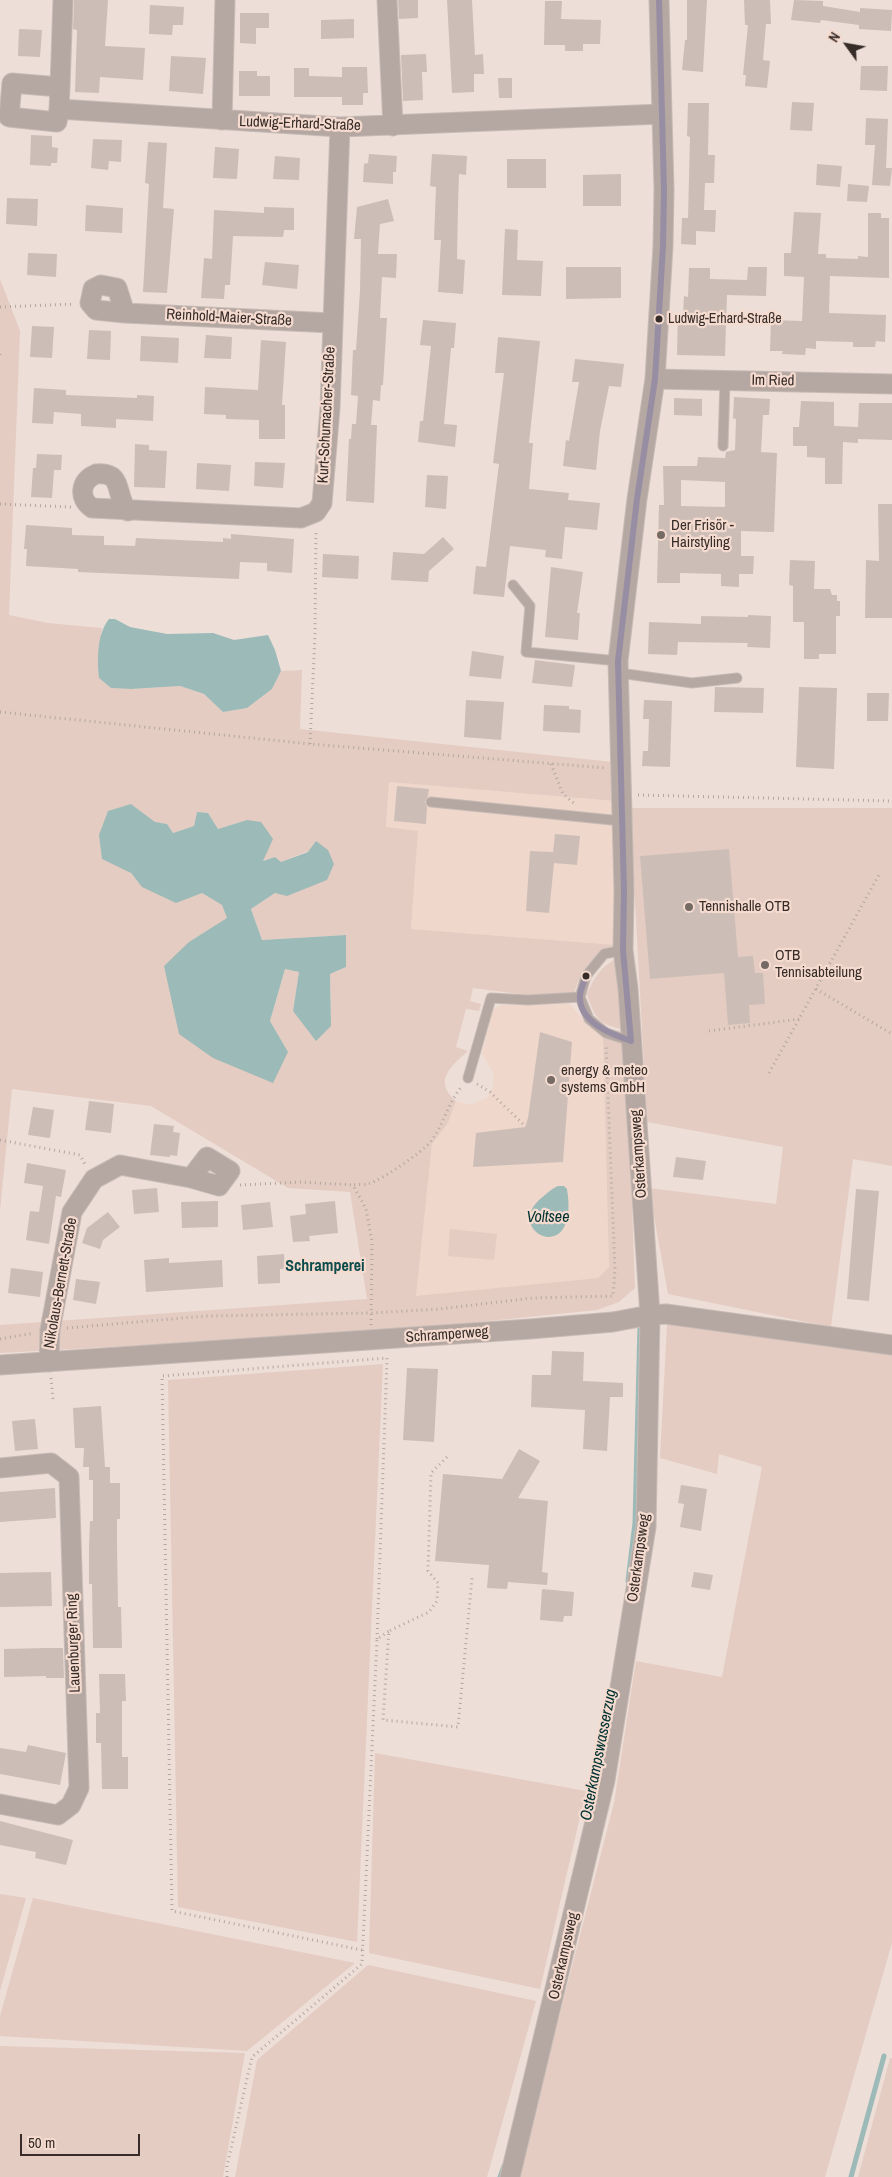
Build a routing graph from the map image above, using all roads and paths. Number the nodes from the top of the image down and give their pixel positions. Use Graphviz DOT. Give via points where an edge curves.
graph roads {
  1 [pos="63,0"];
  2 [pos="225,0"];
  3 [pos="387,0"];
  4 [pos="659,0"];
  5 [pos="60,87"];
  6 [pos="58,109"];
  7 [pos="662,114"];
  8 [pos="222,120"];
  9 [pos="393,126"];
  10 [pos="340,127"];
  11 [pos="90,303"];
  12 [pos="0,307"];
  13 [pos="332,323"];
  14 [pos="655,379"];
  15 [pos="726,380"];
  16 [pos="892,384"];
  17 [pos="723,446"];
  18 [pos="0,504"];
  19 [pos="92,508"];
  20 [pos="128,511"];
  21 [pos="316,512"];
  22 [pos="513,585"];
  23 [pos="618,667"];
  24 [pos="737,678"];
  25 [pos="0,712"];
  26 [pos="310,744"];
  27 [pos="551,764"];
  28 [pos="621,769"];
  29 [pos="622,795"];
  30 [pos="892,801"];
  31 [pos="430,802"];
  32 [pos="592,818"];
  33 [pos="622,821"];
  34 [pos="880,873"];
  35 [pos="623,950"];
  36 [pos="816,989"];
  37 [pos="580,997"];
  38 [pos="800,1019"];
  39 [pos="709,1030"];
  40 [pos="606,1033"];
  41 [pos="892,1034"];
  42 [pos="631,1041"];
  43 [pos="769,1073"];
  44 [pos="468,1078"];
  45 [pos="524,1125"];
  46 [pos="0,1140"];
  47 [pos="94,1179"];
  48 [pos="354,1185"];
  49 [pos="219,1186"];
  50 [pos="371,1313"];
  51 [pos="650,1315"];
  52 [pos="50,1330"];
  53 [pos="0,1339"];
  54 [pos="372,1340"];
  55 [pos="892,1345"];
  56 [pos="49,1362"];
  57 [pos="0,1365"];
  58 [pos="53,1400"];
  59 [pos="448,1456"];
  60 [pos="0,1468"];
  61 [pos="472,1578"];
  62 [pos="389,1631"];
  63 [pos="377,1639"];
  64 [pos="0,1804"];
  65 [pos="362,1950"];
  66 [pos="227,2177"];
  67 [pos="510,2177"];
  1 -- 5 [label="street"];
  2 -- 8 [label="street"];
  3 -- 9 [label="street"];
  4 -- 7 [label="street, Osterkampsweg"];
  5 -- 6 [label="street"];
  5 -- 6 [label="street" via="12,83 9,118 58,122"];
  6 -- 8 [label="street, Ludwig-Erhard-Straße"];
  7 -- 9 [label="street, Ludwig-Erhard-Straße"];
  7 -- 14 [label="street, Osterkampsweg" via="663,246"];
  8 -- 10 [label="street, Ludwig-Erhard-Straße"];
  9 -- 10 [label="street, Ludwig-Erhard-Straße"];
  10 -- 13 [label="street, Kurt-Schumacher-Straße"];
  11 -- 12 [label="path"];
  11 -- 13 [label="street, Reinhold-Maier-Straße" via="96,310 125,313"];
  13 -- 21 [label="street, Kurt-Schumacher-Straße" via="330,408 322,503"];
  14 -- 15 [label="street, Im Ried"];
  14 -- 23 [label="street, Osterkampsweg" via="637,499"];
  15 -- 16 [label="street, Im Ried"];
  15 -- 17 [label="lane"];
  18 -- 19 [label="path"];
  19 -- 20 [label="street"];
  19 -- 20 [label="street" via="84,500 83,487 90,476 102,473 117,483 121,504"];
  20 -- 21 [label="street" via="302,518"];
  21 -- 26 [label="path"];
  22 -- 23 [label="lane" via="530,606 526,652"];
  23 -- 24 [label="lane" via="692,683"];
  23 -- 28 [label="street, Osterkampsweg"];
  25 -- 26 [label="path"];
  26 -- 27 [label="path"];
  27 -- 28 [label="path"];
  27 -- 32 [label="path" via="563,794"];
  28 -- 29 [label="street, Osterkampsweg"];
  29 -- 30 [label="path"];
  29 -- 33 [label="street, Osterkampsweg"];
  31 -- 32 [label="lane"];
  32 -- 33 [label="lane"];
  33 -- 35 [label="street, Osterkampsweg"];
  34 -- 36 [label="path"];
  35 -- 37 [label="lane" via="604,954 586,976"];
  35 -- 42 [label="street, Osterkampsweg"];
  36 -- 38 [label="path"];
  36 -- 41 [label="path"];
  37 -- 40 [label="lane" via="589,1019"];
  37 -- 44 [label="lane" via="491,998"];
  38 -- 39 [label="path"];
  38 -- 43 [label="path"];
  40 -- 42 [label="lane"];
  40 -- 50 [label="path" via="615,1270 613,1296 533,1298"];
  42 -- 51 [label="street, Osterkampsweg"];
  44 -- 45 [label="path" via="490,1092"];
  44 -- 48 [label="path" via="452,1098 432,1140 418,1155 368,1184"];
  46 -- 47 [label="path" via="80,1155"];
  47 -- 49 [label="street, Nikolaus-Bernett-Straße" via="120,1166"];
  47 -- 52 [label="street, Nikolaus-Bernett-Straße" via="72,1212"];
  48 -- 49 [label="path" via="300,1182"];
  48 -- 50 [label="path" via="366,1209 372,1242"];
  50 -- 52 [label="path" via="206,1316"];
  50 -- 54 [label="path"];
  51 -- 54 [label="street, Schramperweg" via="613,1322"];
  51 -- 55 [label="street, Schramperweg" via="666,1314"];
  51 -- 67 [label="street, Osterkampsweg" via="646,1527 605,1780"];
  52 -- 53 [label="path"];
  52 -- 56 [label="street, Nikolaus-Bernett-Straße"];
  54 -- 56 [label="street, Schramperweg"];
  56 -- 57 [label="street, Schramperweg"];
  56 -- 58 [label="path"];
  59 -- 62 [label="path" via="431,1473 428,1571 438,1583 437,1601 429,1612"];
  60 -- 64 [label="street, Lauenburger Ring" via="51,1463 69,1477 79,1788 71,1805 58,1815"];
  61 -- 62 [label="path" via="458,1727 383,1720"];
  62 -- 63 [label="path"];
  63 -- 65 [label="path"];
  63 -- 65 [label="path" via="387,1358 162,1376 172,1911"];
  65 -- 66 [label="path" via="362,1964 252,2057"];
}
